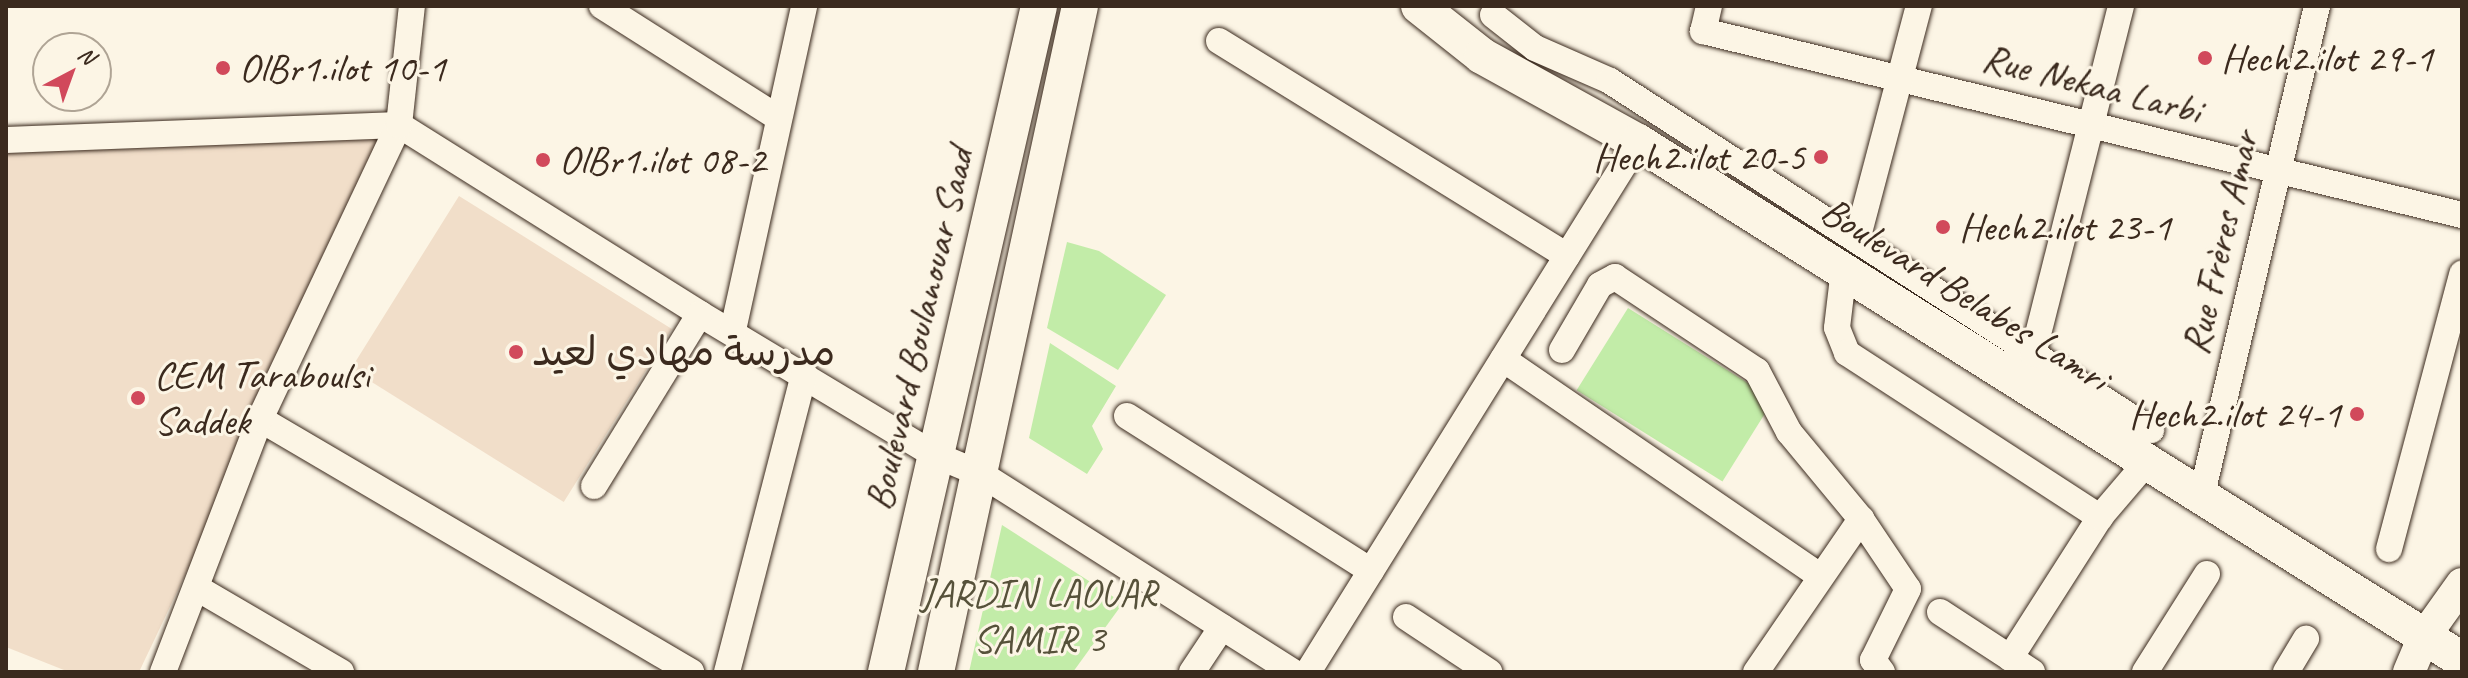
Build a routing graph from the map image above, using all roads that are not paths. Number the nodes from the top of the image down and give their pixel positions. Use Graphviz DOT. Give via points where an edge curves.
graph roads {
  1 [pos="412,6"];
  2 [pos="602,6"];
  3 [pos="804,6"];
  4 [pos="1039,6"];
  5 [pos="1080,6"];
  6 [pos="1419,6"];
  7 [pos="1919,6"];
  8 [pos="2121,6"];
  9 [pos="2317,6"];
  10 [pos="1494,10"];
  11 [pos="1706,19"];
  12 [pos="1219,41"];
  13 [pos="1482,56"];
  14 [pos="1902,77"];
  15 [pos="777,117"];
  16 [pos="399,125"];
  17 [pos="2091,127"];
  18 [pos="6,140"];
  19 [pos="1638,142"];
  20 [pos="2279,169"];
  21 [pos="2462,215"];
  22 [pos="1850,255"];
  23 [pos="1567,256"];
  24 [pos="2462,274"];
  25 [pos="700,314"];
  26 [pos="733,330"];
  27 [pos="1562,350"];
  28 [pos="2033,354"];
  29 [pos="1503,359"];
  30 [pos="804,374"];
  31 [pos="1127,416"];
  32 [pos="260,419"];
  33 [pos="2149,446"];
  34 [pos="933,454"];
  35 [pos="981,474"];
  36 [pos="594,486"];
  37 [pos="2201,498"];
  38 [pos="2100,517"];
  39 [pos="1861,519"];
  40 [pos="2389,549"];
  41 [pos="1371,571"];
  42 [pos="2207,574"];
  43 [pos="1819,575"];
  44 [pos="2462,584"];
  45 [pos="197,588"];
  46 [pos="1940,612"];
  47 [pos="1406,617"];
  48 [pos="1222,627"];
  49 [pos="2424,637"];
  50 [pos="2306,639"];
  51 [pos="2462,660"];
  52 [pos="2021,665"];
  53 [pos="163,672"];
  54 [pos="341,672"];
  55 [pos="691,672"];
  56 [pos="727,672"];
  57 [pos="886,672"];
  58 [pos="936,672"];
  59 [pos="1192,672"];
  60 [pos="1293,672"];
  61 [pos="1308,672"];
  62 [pos="1489,672"];
  63 [pos="1756,672"];
  64 [pos="1882,672"];
  65 [pos="2145,672"];
  66 [pos="2286,672"];
  67 [pos="2409,672"];
  1 -- 16 [label="street"];
  2 -- 15 [label="street"];
  3 -- 15 [label="street"];
  4 -- 34 [label="main road, Boulevard Boulanouar Saad"];
  5 -- 35 [label="main road"];
  6 -- 13 [label="main road, Boulevard Belabes Lamri"];
  7 -- 14 [label="street"];
  8 -- 17 [label="street"];
  9 -- 20 [label="street, Rue Frères Amar"];
  10 -- 13 [label="street"];
  10 -- 22 [label="street" via="1535,48 1610,81"];
  11 -- 14 [label="street, Rue Nekaa Larbi"];
  12 -- 23 [label="street"];
  13 -- 19 [label="main road, Boulevard Belabes Lamri"];
  14 -- 17 [label="street, Rue Nekaa Larbi"];
  14 -- 22 [label="street"];
  15 -- 26 [label="street"];
  16 -- 18 [label="street"];
  16 -- 25 [label="street"];
  16 -- 32 [label="street"];
  17 -- 20 [label="street, Rue Nekaa Larbi"];
  17 -- 28 [label="street"];
  19 -- 22 [label="main road, Boulevard Belabes Lamri"];
  19 -- 23 [label="street"];
  20 -- 21 [label="street, Rue Nekaa Larbi"];
  20 -- 37 [label="street, Rue Frères Amar"];
  22 -- 28 [label="street"];
  22 -- 33 [label="main road, Boulevard Belabes Lamri"];
  22 -- 38 [label="street" via="1837,328 1847,353"];
  23 -- 29 [label="street"];
  24 -- 40 [label="street"];
  25 -- 26 [label="street"];
  25 -- 36 [label="street"];
  26 -- 30 [label="street"];
  27 -- 39 [label="street" via="1600,285 1615,277 1757,371 1789,432"];
  28 -- 33 [label="street"];
  29 -- 41 [label="street"];
  29 -- 43 [label="street"];
  30 -- 34 [label="street"];
  30 -- 56 [label="street"];
  31 -- 41 [label="street"];
  32 -- 45 [label="street"];
  32 -- 55 [label="street"];
  33 -- 37 [label="main road, Boulevard Belabes Lamri"];
  33 -- 38 [label="street"];
  34 -- 35 [label="street"];
  34 -- 57 [label="main road, Boulevard Boulanouar Saad"];
  35 -- 48 [label="street"];
  35 -- 58 [label="main road"];
  37 -- 49 [label="main road, Boulevard Belabes Lamri"];
  38 -- 52 [label="street"];
  39 -- 43 [label="street"];
  39 -- 64 [label="street" via="1908,589 1873,660"];
  41 -- 61 [label="street"];
  42 -- 65 [label="street"];
  43 -- 63 [label="street"];
  44 -- 49 [label="street"];
  45 -- 53 [label="street"];
  45 -- 54 [label="street"];
  46 -- 52 [label="street"];
  47 -- 62 [label="street"];
  48 -- 59 [label="street"];
  48 -- 60 [label="street"];
  49 -- 51 [label="main road, Boulevard Belabes Lamri"];
  49 -- 67 [label="street"];
  50 -- 66 [label="street"];
}
